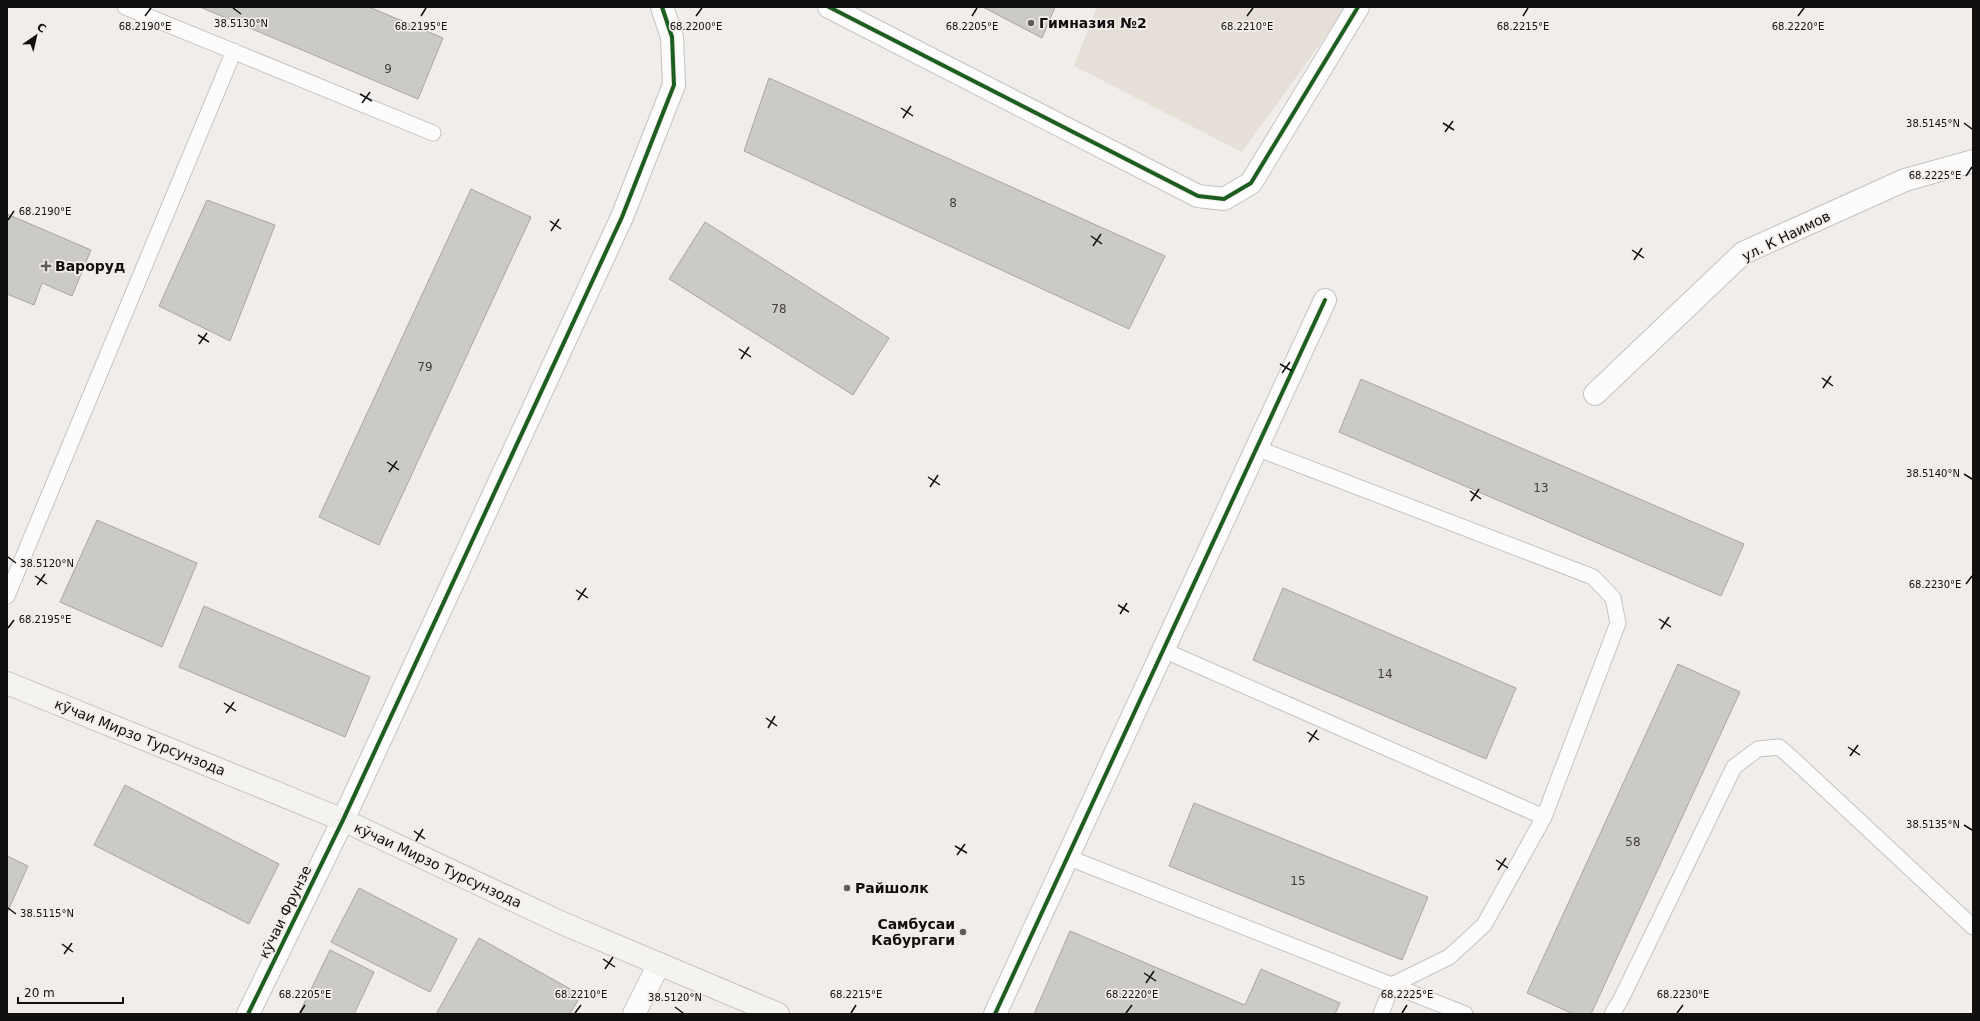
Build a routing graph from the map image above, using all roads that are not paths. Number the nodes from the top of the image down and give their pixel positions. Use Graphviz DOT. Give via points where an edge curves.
graph roads {
  1 [pos="125,7"];
  2 [pos="662,7"];
  3 [pos="829,7"];
  4 [pos="1358,7"];
  5 [pos="234,51"];
  6 [pos="433,133"];
  7 [pos="1973,161"];
  8 [pos="1325,300"];
  9 [pos="1595,394"];
  10 [pos="1256,448"];
  11 [pos="7,596"];
  12 [pos="1163,650"];
  13 [pos="7,683"];
  14 [pos="1544,817"];
  15 [pos="343,820"];
  16 [pos="1067,857"];
  17 [pos="1973,927"];
  18 [pos="659,964"];
  19 [pos="1392,985"];
  20 [pos="248,1014"];
  21 [pos="634,1014"];
  22 [pos="778,1014"];
  23 [pos="995,1014"];
  24 [pos="1381,1014"];
  25 [pos="1465,1014"];
  26 [pos="1612,1014"];
  1 -- 5 [label="lane"];
  2 -- 15 [label="street, кӯчаи Фрунзе" via="672,36 674,85 622,218"];
  3 -- 4 [label="street" via="1198,196 1224,199 1251,183"];
  5 -- 6 [label="lane"];
  5 -- 11 [label="lane"];
  7 -- 9 [label="street, ул. К Наимов" via="1905,180 1743,253"];
  8 -- 10 [label="street"];
  10 -- 12 [label="street"];
  10 -- 14 [label="lane" via="1593,577 1613,598 1618,623"];
  12 -- 14 [label="lane"];
  12 -- 16 [label="street"];
  13 -- 15 [label="main road, кӯчаи Мирзо Турсунзода"];
  14 -- 19 [label="lane" via="1484,925 1449,957"];
  15 -- 18 [label="main road, кӯчаи Мирзо Турсунзода" via="562,922"];
  15 -- 20 [label="street, кӯчаи Фрунзе"];
  16 -- 19 [label="lane"];
  16 -- 23 [label="street"];
  17 -- 26 [label="lane" via="1779,747 1758,749 1734,767"];
  18 -- 21 [label="street"];
  18 -- 22 [label="main road, кӯчаи Мирзо Турсунзода"];
  19 -- 24 [label="lane"];
  19 -- 25 [label="lane"];
}
